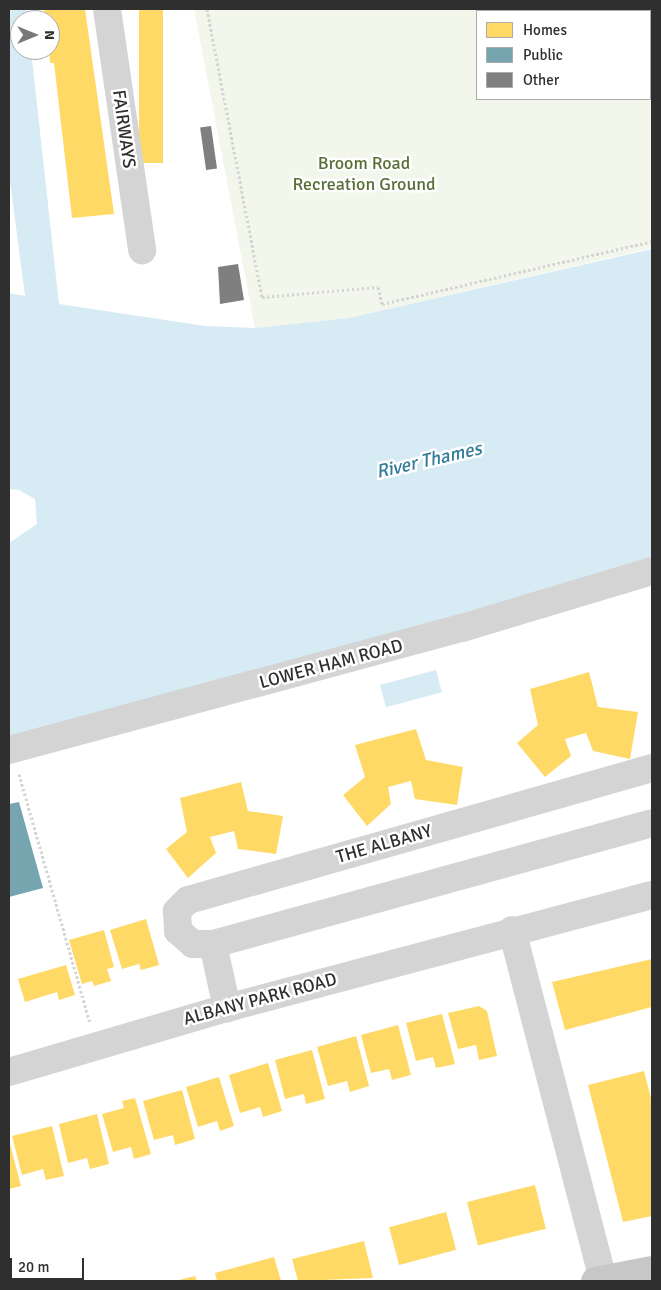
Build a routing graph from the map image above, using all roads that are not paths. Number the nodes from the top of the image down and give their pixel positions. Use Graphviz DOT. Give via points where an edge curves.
graph roads {
  1 [pos="107,9"];
  2 [pos="142,250"];
  3 [pos="652,571"];
  4 [pos="14,762"];
  5 [pos="652,768"];
  6 [pos="652,823"];
  7 [pos="652,895"];
  8 [pos="512,930"];
  9 [pos="213,944"];
  10 [pos="227,1008"];
  11 [pos="9,1072"];
  12 [pos="652,1270"];
  13 [pos="599,1280"];
  1 -- 2 [label="street, FAIRWAYS"];
  3 -- 4 [label="street, LOWER HAM ROAD"];
  5 -- 9 [label="street, THE ALBANY" via="188,900 177,911 178,931 193,944"];
  6 -- 9 [label="street, THE ALBANY"];
  7 -- 8 [label="street, ALBANY PARK ROAD"];
  8 -- 10 [label="street, ALBANY PARK ROAD"];
  8 -- 13 [label="street"];
  9 -- 10 [label="street"];
  10 -- 11 [label="street, ALBANY PARK ROAD"];
  12 -- 13 [label="main road"];
}
